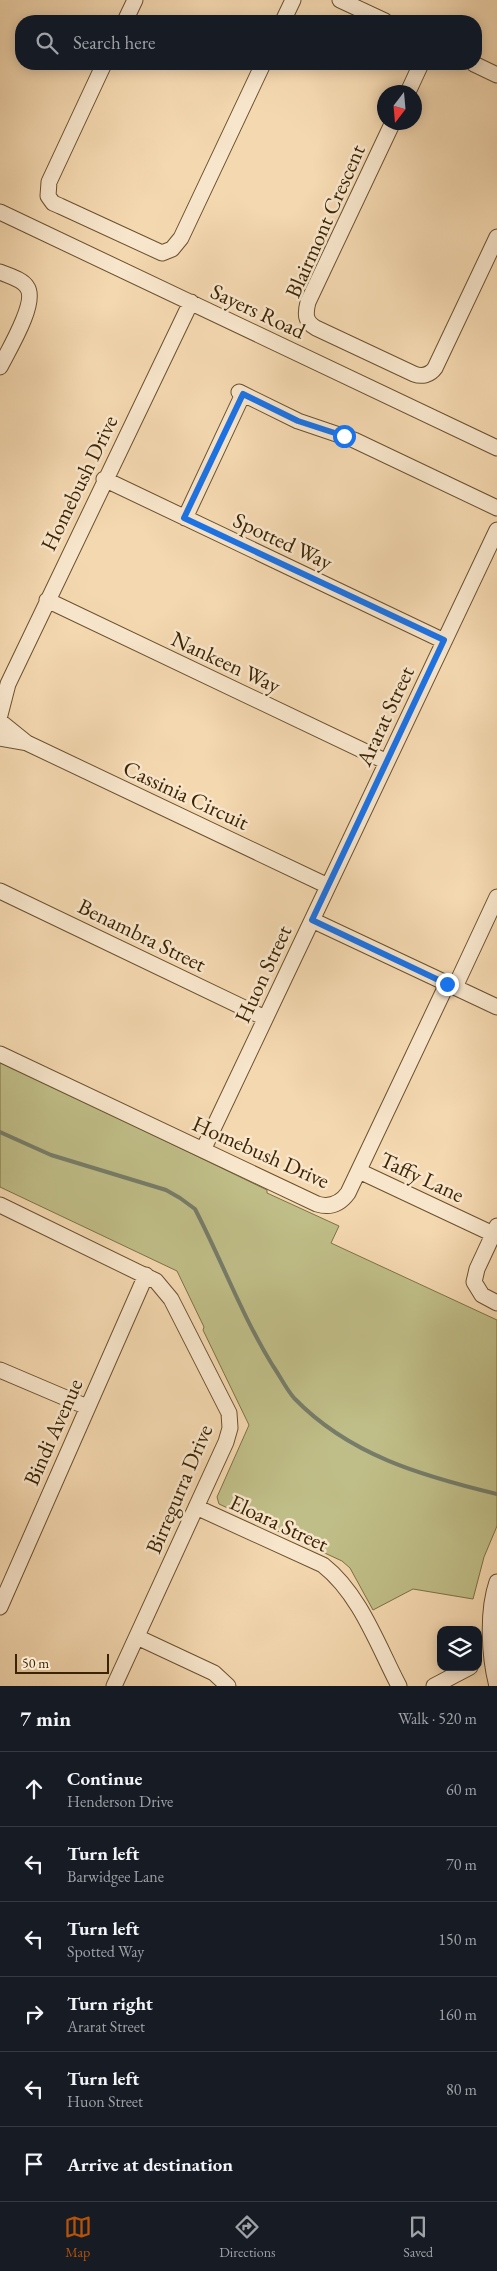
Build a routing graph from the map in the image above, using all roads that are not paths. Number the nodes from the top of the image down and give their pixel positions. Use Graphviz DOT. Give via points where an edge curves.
graph roads {
  1 [pos="135,0"];
  2 [pos="293,0"];
  3 [pos="340,0"];
  4 [pos="127,15"];
  5 [pos="286,15"];
  6 [pos="372,15"];
  7 [pos="482,67"];
  8 [pos="101,70"];
  9 [pos="260,70"];
  10 [pos="418,70"];
  11 [pos="496,73"];
  12 [pos="411,85"];
  13 [pos="389,130"];
  14 [pos="0,212"];
  15 [pos="497,237"];
  16 [pos="0,272"];
  17 [pos="190,302"];
  18 [pos="0,367"];
  19 [pos="497,448"];
  20 [pos="104,479"];
  21 [pos="497,508"];
  22 [pos="184,518"];
  23 [pos="497,530"];
  24 [pos="47,600"];
  25 [pos="444,640"];
  26 [pos="4,688"];
  27 [pos="0,722"];
  28 [pos="0,738"];
  29 [pos="27,742"];
  30 [pos="387,762"];
  31 [pos="328,886"];
  32 [pos="0,891"];
  33 [pos="497,896"];
  34 [pos="312,920"];
  35 [pos="451,985"];
  36 [pos="497,1007"];
  37 [pos="265,1018"];
  38 [pos="0,1054"];
  39 [pos="202,1150"];
  40 [pos="359,1171"];
  41 [pos="0,1205"];
  42 [pos="495,1230"];
  43 [pos="146,1275"];
  44 [pos="497,1303"];
  45 [pos="0,1370"];
  46 [pos="87,1407"];
  47 [pos="196,1507"];
  48 [pos="497,1582"];
  49 [pos="0,1607"];
  50 [pos="136,1637"];
  51 [pos="485,1665"];
  52 [pos="462,1671"];
  53 [pos="114,1686"];
  54 [pos="228,1686"];
  55 [pos="399,1686"];
  56 [pos="434,1686"];
  57 [pos="496,1686"];
  1 -- 4 [label="street"];
  2 -- 5 [label="street"];
  3 -- 6 [label="street"];
  7 -- 11 [label="street"];
  8 -- 9 [label="street" via="49,182 47,193 50,200 60,206 162,254 181,238"];
  10 -- 12 [label="street"];
  13 -- 15 [label="street, Blairmont Crescent" via="308,302 305,313 309,322 414,374 430,373"];
  14 -- 17 [label="street, Sayers Road"];
  16 -- 18 [label="street" via="24,284 31,297"];
  17 -- 19 [label="street, Sayers Road"];
  17 -- 20 [label="street, Homebush Drive"];
  20 -- 22 [label="street, Spotted Way"];
  20 -- 24 [label="street, Homebush Drive"];
  21 -- 22 [label="street" via="354,440 298,421 241,393"];
  22 -- 25 [label="street, Spotted Way"];
  23 -- 25 [label="street, Ararat Street"];
  24 -- 26 [label="street, Homebush Drive"];
  24 -- 30 [label="street, Nankeen Way"];
  25 -- 30 [label="street, Ararat Street"];
  26 -- 27 [label="street, Homebush Drive"];
  27 -- 29 [label="street, Cassinia Circuit"];
  28 -- 29 [label="street, Cassinia Circuit"];
  29 -- 31 [label="street, Cassinia Circuit"];
  30 -- 31 [label="street, Ararat Street"];
  31 -- 34 [label="street, Ararat Street"];
  32 -- 37 [label="street, Benambra Street"];
  33 -- 35 [label="street, Homebush Drive"];
  34 -- 35 [label="street, Huon Street"];
  34 -- 37 [label="street, Huon Street"];
  35 -- 36 [label="street, Huon Street"];
  35 -- 40 [label="street, Homebush Drive"];
  37 -- 39 [label="street, Huon Street"];
  38 -- 39 [label="street, Homebush Drive"];
  39 -- 40 [label="street, Homebush Drive" via="323,1206 334,1205 344,1199"];
  40 -- 42 [label="street, Taffy Lane"];
  41 -- 43 [label="street, Birregurra Drive"];
  42 -- 44 [label="street" via="474,1282 482,1295"];
  43 -- 46 [label="street, Bindi Avenue"];
  43 -- 47 [label="street, Birregurra Drive" via="156,1281 171,1299 228,1413 230,1428 226,1442"];
  45 -- 46 [label="street"];
  46 -- 49 [label="street, Bindi Avenue"];
  47 -- 50 [label="street, Birregurra Drive"];
  47 -- 55 [label="street, Eloara Street" via="323,1565 336,1575 364,1618"];
  48 -- 51 [label="street"];
  50 -- 53 [label="street, Birregurra Drive"];
  50 -- 54 [label="street" via="214,1673"];
  51 -- 57 [label="street"];
  52 -- 56 [label="street"];
}
